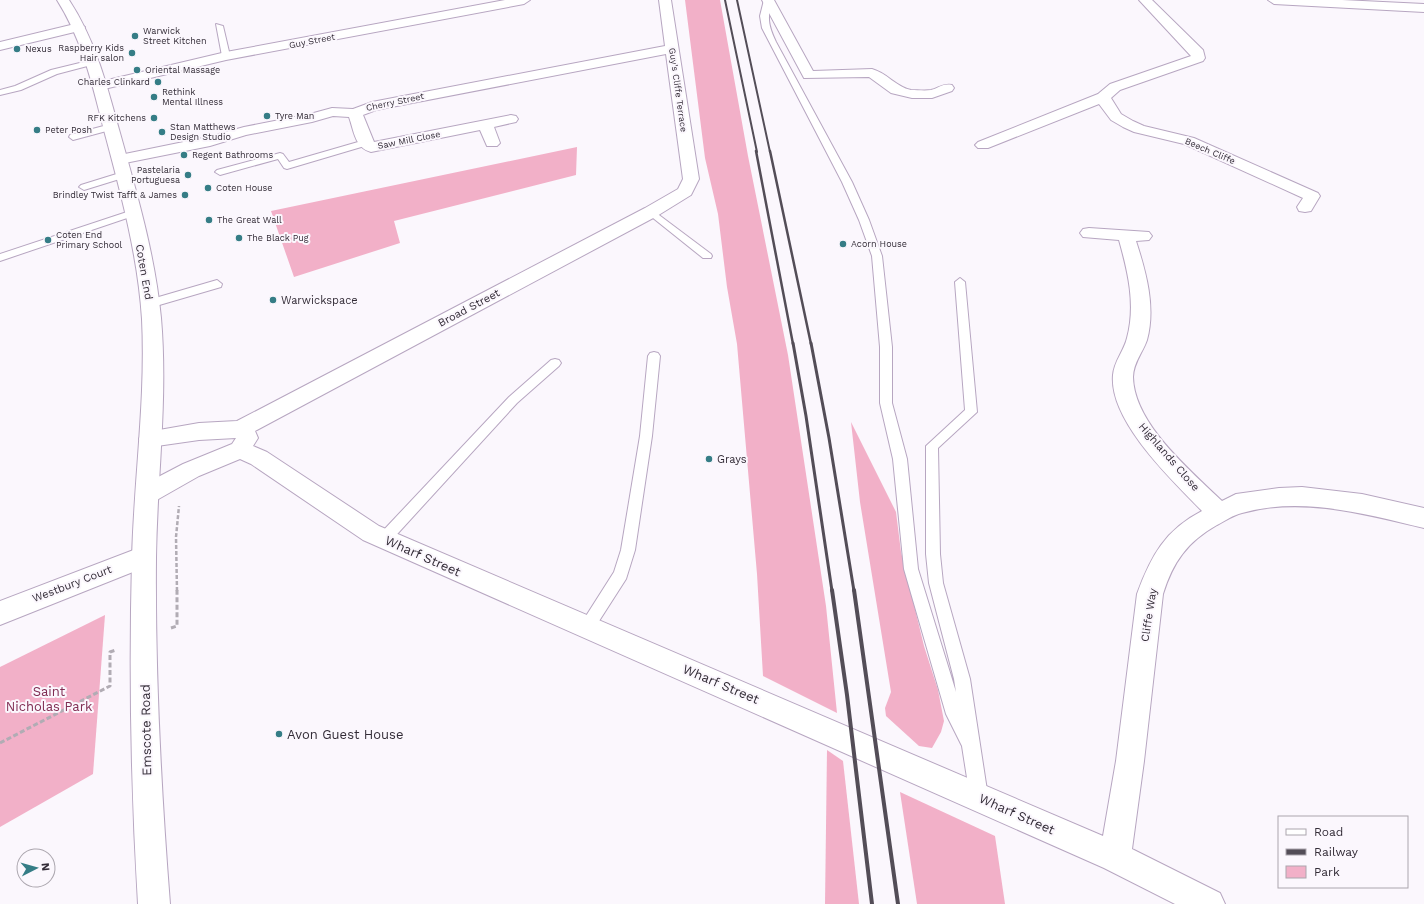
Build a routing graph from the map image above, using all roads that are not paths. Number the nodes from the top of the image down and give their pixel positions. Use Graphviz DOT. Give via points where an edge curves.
graph roads {
  1 [pos="63,0"];
  2 [pos="524,0"];
  3 [pos="665,0"];
  4 [pos="768,0"];
  5 [pos="1145,0"];
  6 [pos="1274,0"];
  7 [pos="507,2"];
  8 [pos="1424,8"];
  9 [pos="219,26"];
  10 [pos="79,27"];
  11 [pos="0,46"];
  12 [pos="672,49"];
  13 [pos="230,56"];
  14 [pos="92,62"];
  15 [pos="100,86"];
  16 [pos="947,88"];
  17 [pos="0,93"];
  18 [pos="1103,96"];
  19 [pos="355,113"];
  20 [pos="511,119"];
  21 [pos="486,124"];
  22 [pos="111,127"];
  23 [pos="73,137"];
  24 [pos="364,143"];
  25 [pos="492,143"];
  26 [pos="983,146"];
  27 [pos="120,158"];
  28 [pos="220,172"];
  29 [pos="123,175"];
  30 [pos="691,179"];
  31 [pos="84,187"];
  32 [pos="1305,207"];
  33 [pos="651,212"];
  34 [pos="133,213"];
  35 [pos="1089,233"];
  36 [pos="707,256"];
  37 [pos="0,258"];
  38 [pos="960,282"];
  39 [pos="217,284"];
  40 [pos="149,304"];
  41 [pos="654,356"];
  42 [pos="555,363"];
  43 [pos="150,439"];
  44 [pos="240,439"];
  45 [pos="147,494"];
  46 [pos="1218,512"];
  47 [pos="1424,518"];
  48 [pos="384,538"];
  49 [pos="144,557"];
  50 [pos="0,613"];
  51 [pos="587,626"];
  52 [pos="970,744"];
  53 [pos="979,797"];
  54 [pos="1115,857"];
  55 [pos="154,904"];
  56 [pos="1209,904"];
  1 -- 10 [label="street, Coten End"];
  2 -- 7 [label="street, Guy Street"];
  3 -- 12 [label="street, Guy's Cliffe Terrace"];
  4 -- 16 [label="street" via="809,76 872,73 896,90 912,94 932,94"];
  4 -- 52 [label="lane" via="764,16 766,28 847,182 877,256 886,347 886,404 900,459 911,569 954,714"];
  5 -- 18 [label="street" via="1198,53 1198,58 1115,87"];
  6 -- 8 [label="street"];
  7 -- 13 [label="street, Guy Street"];
  9 -- 13 [label="lane"];
  10 -- 11 [label="street"];
  10 -- 14 [label="street, Coten End"];
  12 -- 19 [label="street, Cherry Street" via="372,106"];
  12 -- 30 [label="street, Guy's Cliffe Terrace"];
  13 -- 15 [label="street, Guy Street"];
  14 -- 15 [label="street, Coten End"];
  14 -- 17 [label="lane" via="54,72"];
  15 -- 22 [label="street, Coten End"];
  18 -- 26 [label="street"];
  18 -- 32 [label="street, Beech Cliffe" via="1116,117 1128,124 1189,141 1312,196"];
  19 -- 24 [label="street, Saw Mill Close"];
  19 -- 27 [label="street, Cherry Street" via="332,112 244,130 210,142"];
  20 -- 21 [label="street, Saw Mill Close"];
  21 -- 24 [label="street, Saw Mill Close" via="378,146 371,147"];
  21 -- 25 [label="street"];
  22 -- 23 [label="lane"];
  22 -- 27 [label="street, Coten End"];
  24 -- 28 [label="lane" via="287,166 280,156"];
  27 -- 29 [label="street, Coten End"];
  29 -- 31 [label="lane"];
  29 -- 34 [label="street, Coten End"];
  30 -- 33 [label="street, Broad Street" via="685,192"];
  33 -- 36 [label="lane"];
  33 -- 44 [label="street, Broad Street"];
  34 -- 37 [label="lane"];
  34 -- 40 [label="street, Coten End"];
  35 -- 46 [label="street, Highlands Close" via="1134,236 1142,301 1136,342 1123,376 1124,390 1136,420 1147,435"];
  38 -- 52 [label="lane" via="971,412 932,446 933,554 936,583 962,678"];
  39 -- 40 [label="lane"];
  40 -- 43 [label="street, Coten End" via="152,360"];
  41 -- 51 [label="lane" via="646,436 628,550 621,574"];
  42 -- 48 [label="lane" via="513,400"];
  43 -- 44 [label="street, Broad Street" via="224,429"];
  43 -- 45 [label="street, Coten End"];
  44 -- 45 [label="street, Broad Street"];
  44 -- 48 [label="street, Wharf Street" via="259,458 371,533"];
  45 -- 49 [label="street, Coten End"];
  46 -- 47 [label="street, Cliffe Way" via="1254,500 1302,496 1362,504"];
  46 -- 54 [label="street, Cliffe Way" via="1195,526 1169,552 1158,570 1150,594 1130,761"];
  48 -- 51 [label="street, Wharf Street"];
  49 -- 50 [label="street, Westbury Court"];
  49 -- 55 [label="street, Emscote Road" via="148,805"];
  51 -- 53 [label="street, Wharf Street"];
  52 -- 53 [label="lane"];
  53 -- 54 [label="street, Wharf Street"];
  54 -- 56 [label="street, Wharf Street"];
}
